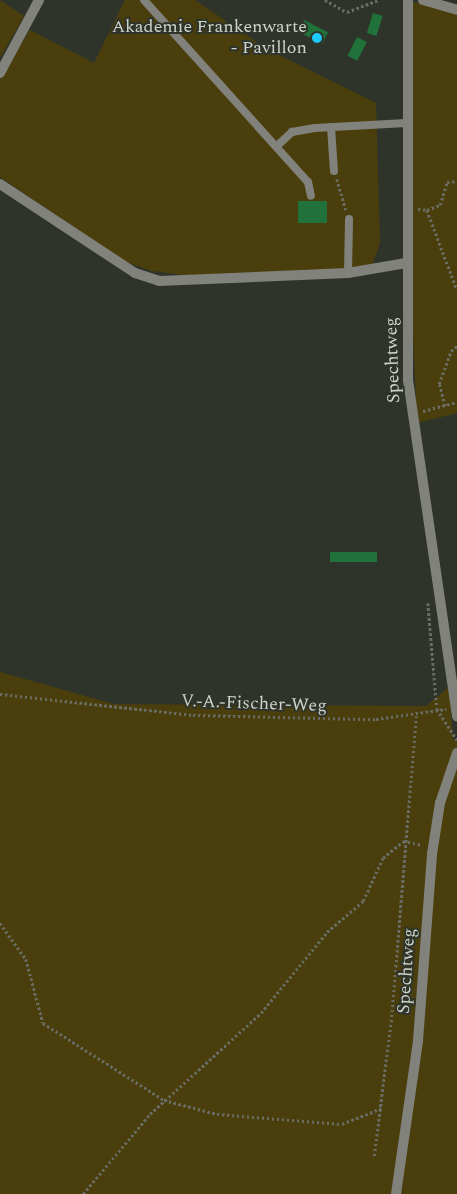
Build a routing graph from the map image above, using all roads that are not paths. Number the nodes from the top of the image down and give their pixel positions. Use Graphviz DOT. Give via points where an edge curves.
graph roads {
  1 [pos="39,0"];
  2 [pos="144,0"];
  3 [pos="408,0"];
  4 [pos="423,0"];
  5 [pos="457,10"];
  6 [pos="0,73"];
  7 [pos="406,123"];
  8 [pos="331,127"];
  9 [pos="277,146"];
  10 [pos="334,171"];
  11 [pos="0,184"];
  12 [pos="310,196"];
  13 [pos="349,219"];
  14 [pos="406,263"];
  15 [pos="348,273"];
  16 [pos="457,716"];
  17 [pos="457,753"];
  18 [pos="396,1194"];
  1 -- 6 [label="street"];
  2 -- 9 [label="lane"];
  3 -- 7 [label="street, Spechtweg"];
  4 -- 5 [label="street"];
  7 -- 8 [label="lane"];
  7 -- 14 [label="street, Spechtweg"];
  8 -- 9 [label="lane" via="292,132"];
  8 -- 10 [label="lane"];
  9 -- 12 [label="lane" via="308,182"];
  11 -- 15 [label="street" via="135,273 159,281"];
  13 -- 15 [label="lane"];
  14 -- 15 [label="street"];
  14 -- 16 [label="street, Spechtweg" via="412,414"];
  17 -- 18 [label="street, Spechtweg" via="440,803 433,847 418,1041"];
}
